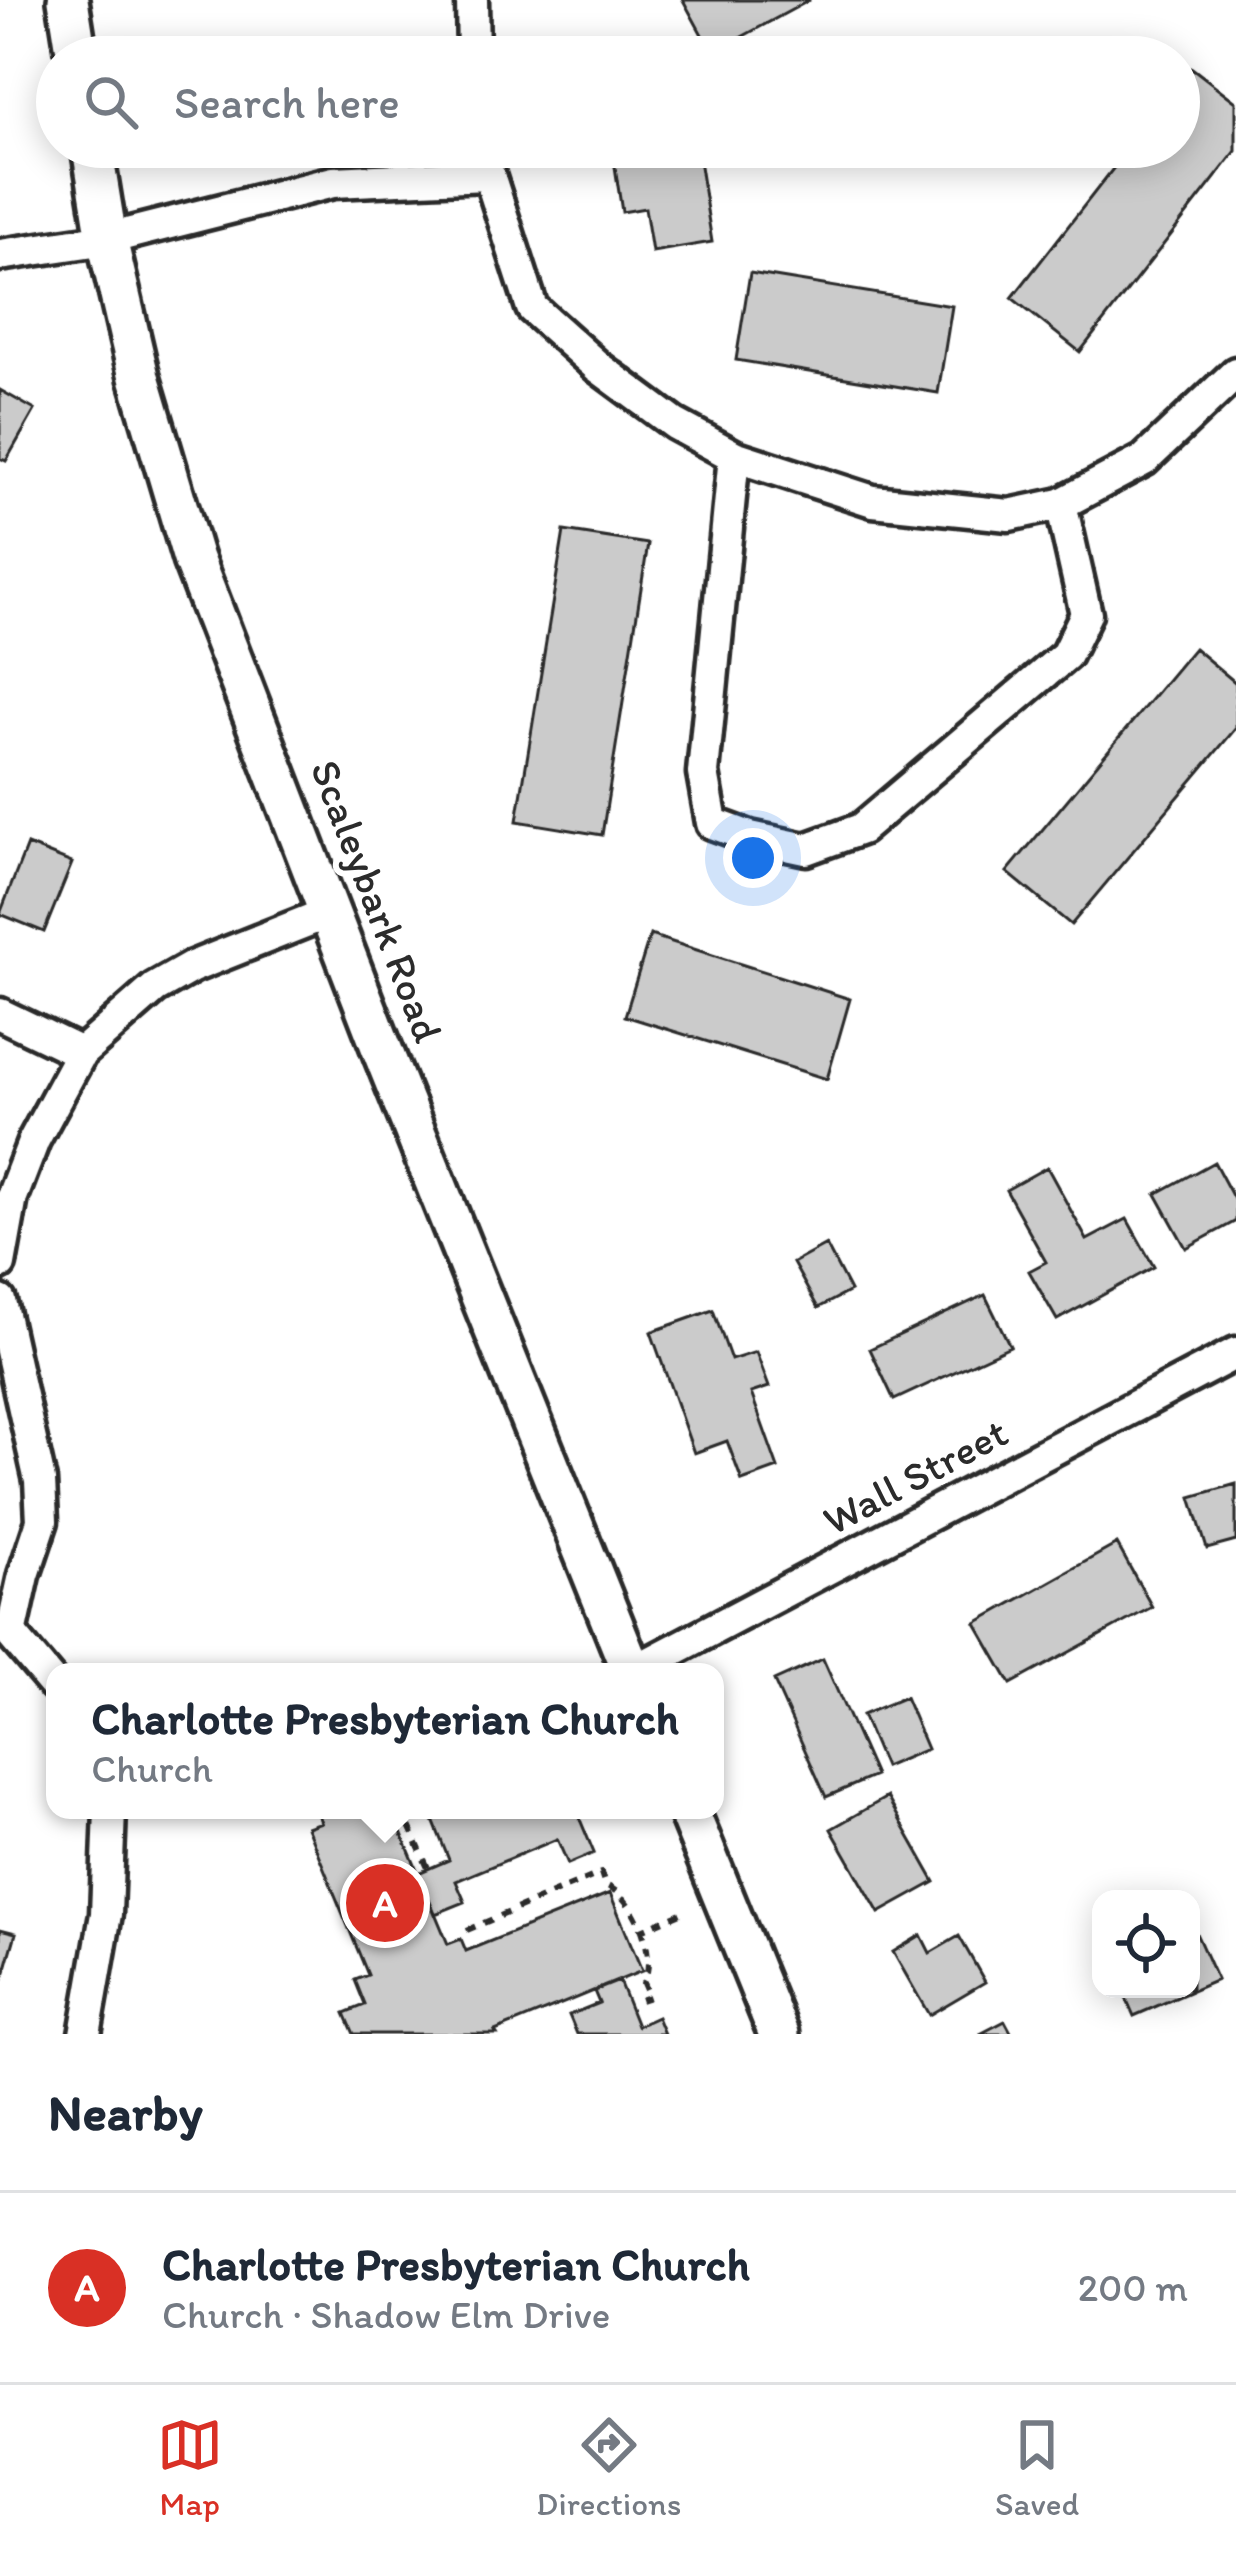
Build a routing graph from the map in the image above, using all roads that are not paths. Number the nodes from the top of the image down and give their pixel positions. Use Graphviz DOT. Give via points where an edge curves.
graph roads {
  1 [pos="68,0"];
  2 [pos="472,0"];
  3 [pos="74,36"];
  4 [pos="472,36"];
  5 [pos="95,168"];
  6 [pos="433,168"];
  7 [pos="485,168"];
  8 [pos="107,239"];
  9 [pos="0,255"];
  10 [pos="1236,373"];
  11 [pos="734,456"];
  12 [pos="1061,504"];
  13 [pos="330,912"];
  14 [pos="0,1014"];
  15 [pos="81,1053"];
  16 [pos="0,1264"];
  17 [pos="0,1301"];
  18 [pos="1236,1353"];
  19 [pos="628,1663"];
  20 [pos="649,1663"];
  21 [pos="46,1675"];
  22 [pos="110,1819"];
  23 [pos="692,1819"];
  24 [pos="85,2034"];
  25 [pos="779,2034"];
  1 -- 3 [label="street"];
  2 -- 4 [label="street"];
  5 -- 8 [label="street, Scaleybark Road"];
  6 -- 8 [label="street" via="333,182"];
  7 -- 11 [label="street" via="532,308 675,424"];
  8 -- 9 [label="street"];
  8 -- 13 [label="street, Scaleybark Road" via="154,439 193,559"];
  10 -- 12 [label="street" via="1144,460"];
  11 -- 12 [label="street" via="873,501 1009,515"];
  11 -- 12 [label="street" via="703,773 712,823 806,850 861,829 1066,655 1085,614"];
  13 -- 15 [label="street" via="192,967 155,988"];
  13 -- 19 [label="street, Scaleybark Road"];
  14 -- 15 [label="street"];
  15 -- 16 [label="street" via="12,1197"];
  17 -- 21 [label="street" via="42,1521 11,1634"];
  18 -- 20 [label="street, Wall Street"];
  22 -- 24 [label="street" via="106,1914"];
  23 -- 25 [label="street"];
}
